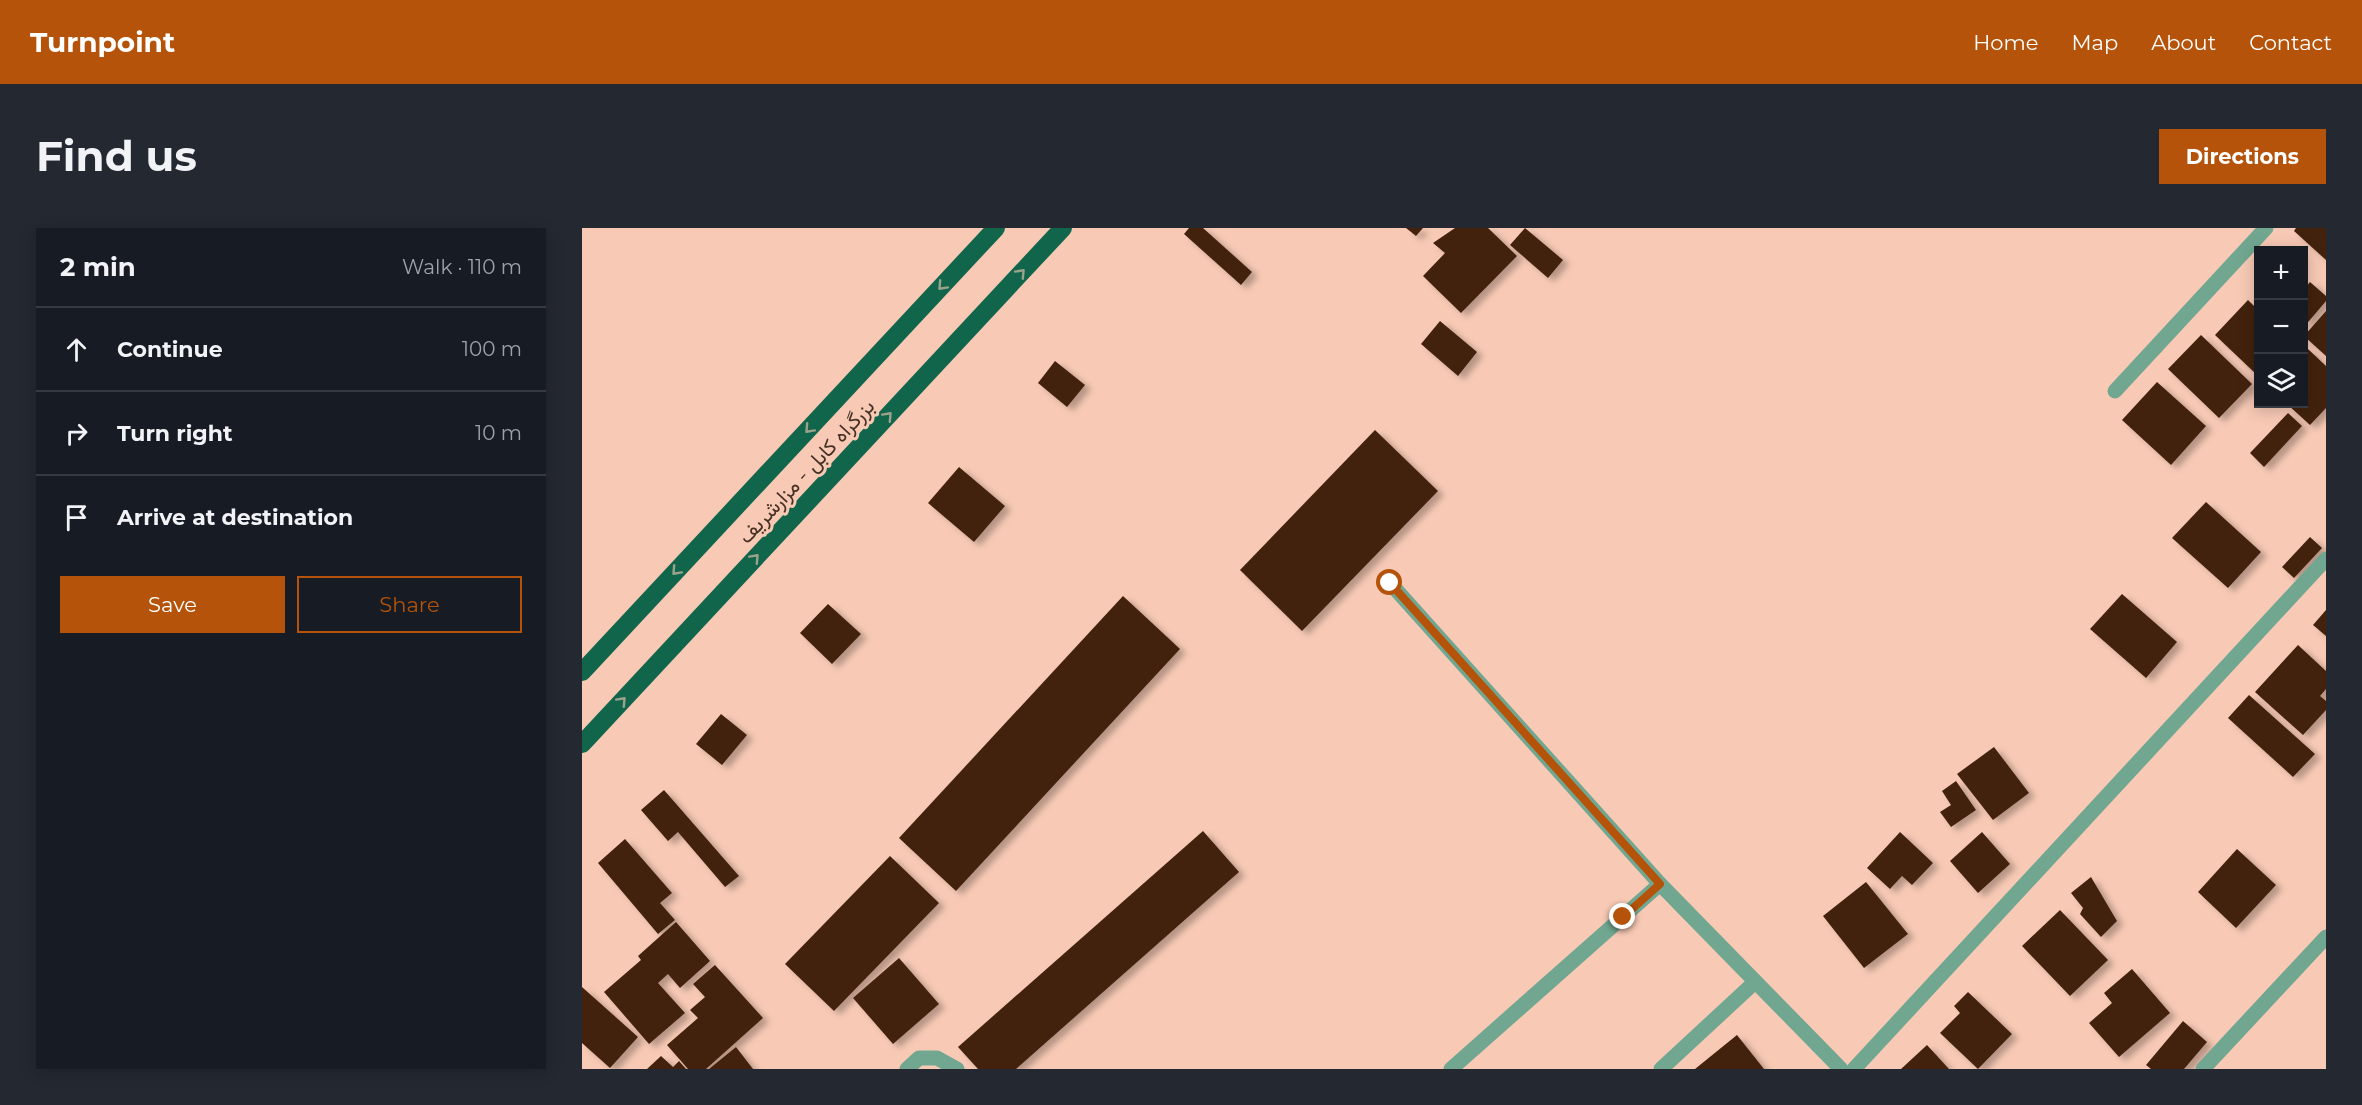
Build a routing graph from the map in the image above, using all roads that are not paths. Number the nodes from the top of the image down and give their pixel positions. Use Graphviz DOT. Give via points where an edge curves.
graph roads {
  1 [pos="996,228"];
  2 [pos="1063,228"];
  3 [pos="2266,228"];
  4 [pos="2115,391"];
  5 [pos="2326,559"];
  6 [pos="1390,583"];
  7 [pos="582,672"];
  8 [pos="582,744"];
  9 [pos="1660,884"];
  10 [pos="2326,937"];
  11 [pos="1755,982"];
  12 [pos="907,1069"];
  13 [pos="957,1069"];
  14 [pos="1451,1069"];
  15 [pos="1661,1069"];
  16 [pos="1841,1069"];
  17 [pos="1854,1069"];
  18 [pos="2203,1069"];
  1 -- 7 [label="highway, بزرگراه کابل - مزارشریف, one-way"];
  8 -- 2 [label="highway, بزرگراه کابل - مزارشریف, one-way"];
  3 -- 4 [label="street"];
  5 -- 17 [label="street"];
  6 -- 9 [label="street"];
  9 -- 11 [label="street"];
  9 -- 14 [label="street"];
  10 -- 18 [label="street"];
  11 -- 15 [label="street"];
  11 -- 16 [label="street"];
  12 -- 13 [label="street" via="919,1058 937,1058"];
}
